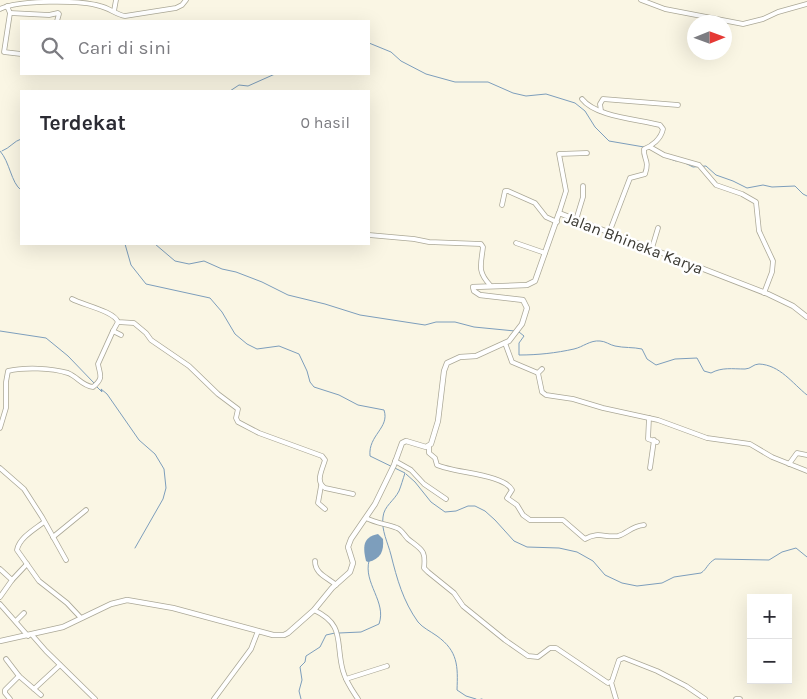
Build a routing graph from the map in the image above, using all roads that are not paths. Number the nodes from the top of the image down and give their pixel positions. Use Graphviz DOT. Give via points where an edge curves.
graph roads {
  1 [pos="116,0"];
  2 [pos="186,0"];
  3 [pos="641,0"];
  4 [pos="807,4"];
  5 [pos="7,6"];
  6 [pos="0,9"];
  7 [pos="114,11"];
  8 [pos="10,13"];
  9 [pos="57,20"];
  10 [pos="20,54"];
  11 [pos="582,99"];
  12 [pos="678,105"];
  13 [pos="601,111"];
  14 [pos="650,147"];
  15 [pos="587,153"];
  16 [pos="583,186"];
  17 [pos="502,205"];
  18 [pos="559,213"];
  19 [pos="576,220"];
  20 [pos="557,222"];
  21 [pos="658,228"];
  22 [pos="609,233"];
  23 [pos="370,235"];
  24 [pos="516,243"];
  25 [pos="652,248"];
  26 [pos="545,253"];
  27 [pos="490,285"];
  28 [pos="764,293"];
  29 [pos="72,299"];
  30 [pos="807,317"];
  31 [pos="118,322"];
  32 [pos="113,331"];
  33 [pos="121,335"];
  34 [pos="505,343"];
  35 [pos="542,369"];
  36 [pos="538,373"];
  37 [pos="649,418"];
  38 [pos="0,428"];
  39 [pos="429,446"];
  40 [pos="807,455"];
  41 [pos="395,461"];
  42 [pos="789,464"];
  43 [pos="650,468"];
  44 [pos="2,469"];
  45 [pos="807,471"];
  46 [pos="0,476"];
  47 [pos="321,486"];
  48 [pos="353,494"];
  49 [pos="446,500"];
  50 [pos="325,509"];
  51 [pos="86,510"];
  52 [pos="366,518"];
  53 [pos="44,522"];
  54 [pos="644,525"];
  55 [pos="53,537"];
  56 [pos="66,560"];
  57 [pos="315,561"];
  58 [pos="27,564"];
  59 [pos="0,569"];
  60 [pos="12,580"];
  61 [pos="336,585"];
  62 [pos="0,597"];
  63 [pos="0,604"];
  64 [pos="314,610"];
  65 [pos="24,613"];
  66 [pos="81,618"];
  67 [pos="16,621"];
  68 [pos="258,631"];
  69 [pos="30,635"];
  70 [pos="0,641"];
  71 [pos="6,659"];
  72 [pos="60,665"];
  73 [pos="387,666"];
  74 [pos="19,676"];
  75 [pos="346,679"];
  76 [pos="611,682"];
  77 [pos="34,689"];
  78 [pos="41,695"];
  79 [pos="10,699"];
  80 [pos="95,699"];
  81 [pos="214,699"];
  82 [pos="358,699"];
  83 [pos="616,699"];
  84 [pos="705,699"];
  1 -- 7 [label="street"];
  2 -- 7 [label="street" via="178,8 152,13 125,16"];
  3 -- 4 [label="street" via="664,9 743,24"];
  5 -- 6 [label="street"];
  5 -- 7 [label="street" via="86,4"];
  5 -- 8 [label="street"];
  8 -- 9 [label="street" via="58,13"];
  8 -- 10 [label="street" via="4,52"];
  11 -- 13 [label="street"];
  12 -- 13 [label="street" via="603,99"];
  13 -- 14 [label="street" via="661,126 662,133"];
  14 -- 22 [label="street" via="643,151 647,161 645,174 630,178"];
  14 -- 28 [label="street" via="664,155 699,165 716,185 755,200 759,231 773,261"];
  15 -- 18 [label="street" via="559,154 566,191"];
  16 -- 19 [label="street"];
  17 -- 20 [label="street" via="503,193 508,191 535,203 546,217"];
  18 -- 19 [label="street, Jalan Bhineka Karya"];
  18 -- 20 [label="street, Jalan Bhineka Karya"];
  19 -- 22 [label="street, Jalan Bhineka Karya"];
  20 -- 26 [label="street, Jalan Bhineka Karya"];
  21 -- 25 [label="street"];
  22 -- 25 [label="street, Jalan Bhineka Karya"];
  23 -- 27 [label="street" via="480,244 483,247 481,275"];
  24 -- 26 [label="street"];
  25 -- 28 [label="street, Jalan Bhineka Karya"];
  26 -- 27 [label="street, Jalan Bhineka Karya" via="532,283"];
  27 -- 34 [label="street" via="476,286 473,290 480,295 521,300 526,306 522,324"];
  28 -- 30 [label="street, Jalan Bhineka Karya" via="793,306"];
  29 -- 31 [label="street" via="105,312"];
  31 -- 32 [label="street"];
  31 -- 47 [label="street" via="134,323 151,340 189,366 238,409 238,422 323,456"];
  32 -- 33 [label="street"];
  32 -- 38 [label="street" via="98,364 100,380 94,386 86,386 67,373 53,370 8,371 6,408"];
  34 -- 36 [label="street" via="512,362"];
  34 -- 39 [label="street" via="476,356 447,363 436,431"];
  35 -- 36 [label="street"];
  36 -- 37 [label="street" via="542,392 546,395"];
  37 -- 42 [label="street" via="707,438 750,444"];
  37 -- 43 [label="street" via="648,439 655,441"];
  39 -- 41 [label="street" via="404,441"];
  39 -- 54 [label="street" via="429,453 437,465 492,477 510,486 512,489 507,498 530,520 563,520 585,539 596,534 619,536"];
  40 -- 42 [label="street" via="797,453"];
  41 -- 49 [label="street" via="411,470"];
  41 -- 52 [label="street"];
  42 -- 45 [label="street"];
  44 -- 46 [label="street"];
  44 -- 53 [label="street" via="24,489"];
  47 -- 48 [label="street"];
  47 -- 50 [label="street" via="318,503"];
  51 -- 55 [label="street"];
  52 -- 61 [label="street" via="348,545 352,568"];
  52 -- 76 [label="street" via="400,529 423,551 424,568 428,572 498,635 528,656 538,657 550,648 556,648"];
  53 -- 55 [label="street"];
  53 -- 58 [label="street" via="18,546 17,550"];
  55 -- 56 [label="street"];
  57 -- 61 [label="street" via="316,569"];
  58 -- 60 [label="street"];
  58 -- 66 [label="street" via="39,582"];
  59 -- 60 [label="street"];
  60 -- 62 [label="street"];
  61 -- 64 [label="street"];
  63 -- 67 [label="street"];
  64 -- 68 [label="street" via="285,635"];
  64 -- 75 [label="street" via="330,619 335,626"];
  65 -- 67 [label="street"];
  66 -- 68 [label="street" via="111,604 130,600"];
  66 -- 69 [label="street" via="63,627"];
  67 -- 69 [label="street"];
  68 -- 81 [label="street" via="251,649"];
  69 -- 70 [label="street"];
  69 -- 72 [label="street"];
  71 -- 74 [label="street"];
  72 -- 77 [label="street"];
  72 -- 80 [label="street"];
  73 -- 75 [label="street"];
  74 -- 77 [label="street"];
  74 -- 79 [label="street" via="5,690"];
  75 -- 82 [label="street"];
  76 -- 83 [label="street"];
  76 -- 84 [label="street" via="619,660 624,658 657,671"];
  77 -- 78 [label="street"];
}
